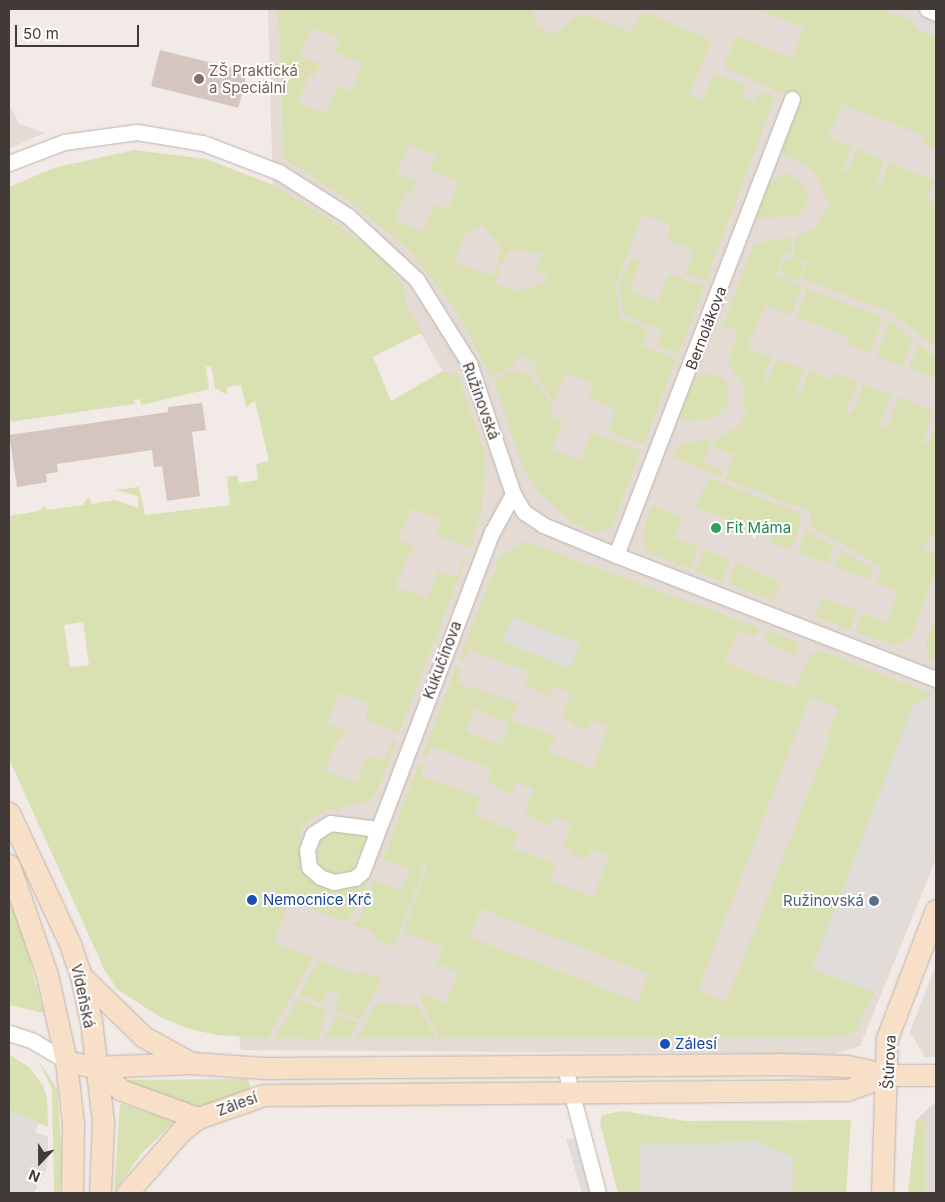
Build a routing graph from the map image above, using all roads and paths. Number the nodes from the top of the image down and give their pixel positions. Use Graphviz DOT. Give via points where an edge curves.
graph roads {
  1 [pos="927,9"];
  2 [pos="936,13"];
  3 [pos="792,99"];
  4 [pos="9,163"];
  5 [pos="513,494"];
  6 [pos="616,555"];
  7 [pos="936,679"];
  8 [pos="9,813"];
  9 [pos="378,829"];
  10 [pos="9,865"];
  11 [pos="936,910"];
  12 [pos="81,976"];
  13 [pos="9,1033"];
  14 [pos="66,1061"];
  15 [pos="191,1063"];
  16 [pos="95,1067"];
  17 [pos="564,1068"];
  18 [pos="889,1075"];
  19 [pos="936,1075"];
  20 [pos="569,1092"];
  21 [pos="198,1118"];
  22 [pos="72,1193"];
  23 [pos="100,1193"];
  24 [pos="126,1193"];
  25 [pos="598,1193"];
  26 [pos="882,1193"];
  1 -- 2 [label="street"];
  3 -- 6 [label="street, Bernolákova"];
  4 -- 5 [label="street, Ružinovská" via="64,142 137,132 203,143 279,172 348,216 417,280 469,363"];
  5 -- 6 [label="street, Ružinovská" via="524,512 543,525"];
  5 -- 9 [label="street, Kukučínova" via="492,532"];
  6 -- 7 [label="street, Ružinovská"];
  8 -- 12 [label="main road, Vídeňská" via="70,944"];
  9 -- 9 [label="street, Kukučínova" via="362,872 355,878 334,882 320,877 309,867 307,850 313,834 330,823"];
  10 -- 14 [label="main road, Vídeňská" via="47,975"];
  11 -- 18 [label="main road, Štúrova" via="888,1038"];
  12 -- 15 [label="main road" via="144,1037"];
  12 -- 16 [label="main road, Vídeňská"];
  13 -- 14 [label="street" via="33,1041"];
  14 -- 16 [label="main road"];
  14 -- 22 [label="main road, Vídeňská" via="73,1124"];
  15 -- 16 [label="main road, Zálesí"];
  15 -- 17 [label="main road, Zálesí" via="264,1068"];
  16 -- 21 [label="main road" via="122,1090"];
  16 -- 23 [label="main road, Vídeňská" via="103,1122"];
  17 -- 18 [label="main road, Zálesí" via="782,1064 847,1066"];
  17 -- 20 [label="street"];
  18 -- 19 [label="main road, Zálesí"];
  18 -- 20 [label="main road, Zálesí" via="847,1090"];
  18 -- 26 [label="main road, Štúrova"];
  20 -- 21 [label="main road, Zálesí" via="264,1095"];
  20 -- 25 [label="street"];
  21 -- 24 [label="main road, Zálesí" via="182,1130"];
}
